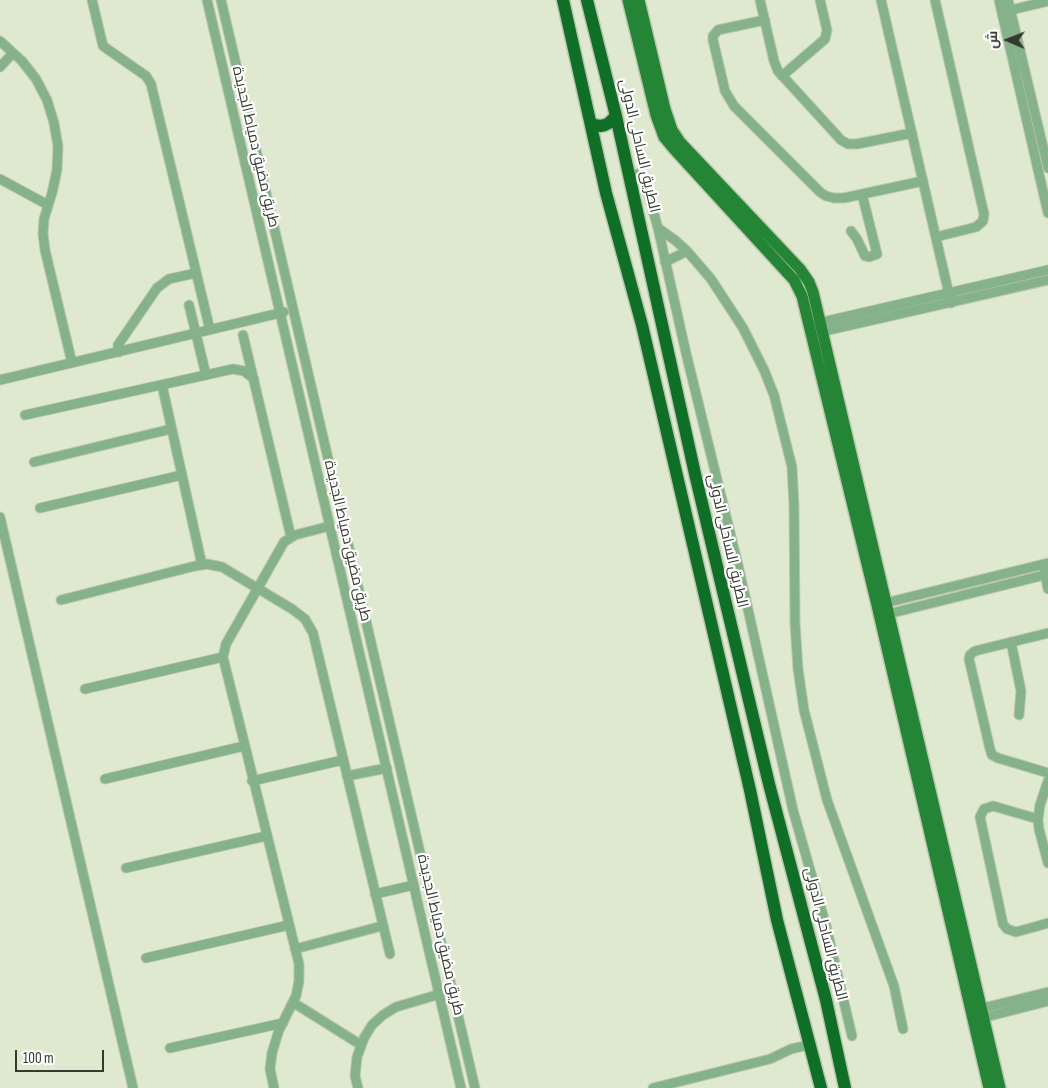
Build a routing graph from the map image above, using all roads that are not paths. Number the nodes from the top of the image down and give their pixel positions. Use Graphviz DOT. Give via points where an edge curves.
graph roads {
  1 [pos="92,0"];
  2 [pos="207,0"];
  3 [pos="221,0"];
  4 [pos="563,0"];
  5 [pos="586,0"];
  6 [pos="628,0"];
  7 [pos="639,0"];
  8 [pos="762,0"];
  9 [pos="820,0"];
  10 [pos="881,0"];
  11 [pos="935,0"];
  12 [pos="1002,0"];
  13 [pos="1048,1"];
  14 [pos="1006,11"];
  15 [pos="765,20"];
  16 [pos="0,41"];
  17 [pos="13,52"];
  18 [pos="0,67"];
  19 [pos="782,76"];
  20 [pos="240,81"];
  21 [pos="227,85"];
  22 [pos="616,116"];
  23 [pos="591,124"];
  24 [pos="912,132"];
  25 [pos="1048,168"];
  26 [pos="629,176"];
  27 [pos="0,179"];
  28 [pos="923,181"];
  29 [pos="862,194"];
  30 [pos="48,205"];
  31 [pos="1048,210"];
  32 [pos="658,228"];
  33 [pos="851,231"];
  34 [pos="936,236"];
  35 [pos="687,251"];
  36 [pos="665,262"];
  37 [pos="1048,270"];
  38 [pos="196,273"];
  39 [pos="1048,280"];
  40 [pos="950,298"];
  41 [pos="189,305"];
  42 [pos="293,309"];
  43 [pos="280,313"];
  44 [pos="816,328"];
  45 [pos="210,330"];
  46 [pos="196,334"];
  47 [pos="243,335"];
  48 [pos="118,352"];
  49 [pos="72,363"];
  50 [pos="206,375"];
  51 [pos="0,380"];
  52 [pos="254,380"];
  53 [pos="162,385"];
  54 [pos="25,415"];
  55 [pos="171,429"];
  56 [pos="34,462"];
  57 [pos="182,475"];
  58 [pos="40,508"];
  59 [pos="0,517"];
  60 [pos="330,526"];
  61 [pos="291,537"];
  62 [pos="202,564"];
  63 [pos="1045,564"];
  64 [pos="354,575"];
  65 [pos="1046,575"];
  66 [pos="342,579"];
  67 [pos="257,588"];
  68 [pos="1048,589"];
  69 [pos="61,600"];
  70 [pos="883,609"];
  71 [pos="1048,632"];
  72 [pos="1011,642"];
  73 [pos="222,657"];
  74 [pos="84,689"];
  75 [pos="1019,715"];
  76 [pos="244,746"];
  77 [pos="343,760"];
  78 [pos="387,768"];
  79 [pos="1048,773"];
  80 [pos="347,776"];
  81 [pos="105,779"];
  82 [pos="252,781"];
  83 [pos="1048,781"];
  84 [pos="1038,819"];
  85 [pos="266,836"];
  86 [pos="1048,864"];
  87 [pos="126,868"];
  88 [pos="414,885"];
  89 [pos="375,894"];
  90 [pos="1048,923"];
  91 [pos="289,925"];
  92 [pos="382,926"];
  93 [pos="295,950"];
  94 [pos="390,954"];
  95 [pos="146,958"];
  96 [pos="1048,992"];
  97 [pos="440,994"];
  98 [pos="1048,1001"];
  99 [pos="294,1003"];
  100 [pos="977,1014"];
  101 [pos="283,1023"];
  102 [pos="903,1028"];
  103 [pos="852,1036"];
  104 [pos="464,1043"];
  105 [pos="361,1045"];
  106 [pos="809,1045"];
  107 [pos="452,1046"];
  108 [pos="170,1048"];
  109 [pos="134,1088"];
  110 [pos="274,1088"];
  111 [pos="358,1088"];
  112 [pos="461,1088"];
  113 [pos="475,1088"];
  114 [pos="653,1088"];
  115 [pos="821,1088"];
  116 [pos="845,1088"];
  117 [pos="989,1088"];
  118 [pos="1000,1088"];
  1 -- 38 [label="street" via="103,46 146,76 151,84"];
  2 -- 21 [label="street, طريق مضيق دمياط الجديدة"];
  3 -- 20 [label="street, طريق مضيق دمياط الجديدة"];
  4 -- 23 [label="highway"];
  5 -- 22 [label="highway, الطريق الساحلى الدولى"];
  6 -- 44 [label="main road" via="664,137 794,280"];
  7 -- 44 [label="main road" via="672,130 804,273 812,287"];
  8 -- 15 [label="street"];
  9 -- 19 [label="street" via="827,30 825,39"];
  10 -- 24 [label="street"];
  11 -- 34 [label="street" via="984,214 983,221 976,227"];
  12 -- 14 [label="street"];
  13 -- 14 [label="street"];
  14 -- 25 [label="street"];
  14 -- 31 [label="street"];
  15 -- 19 [label="street" via="775,64"];
  15 -- 29 [label="street" via="721,30 714,36 728,97 823,194 837,199"];
  16 -- 17 [label="street"];
  17 -- 18 [label="street"];
  17 -- 30 [label="street" via="39,84 54,123 58,146 57,170"];
  19 -- 24 [label="street" via="844,142 857,144"];
  20 -- 21 [label="street"];
  20 -- 42 [label="street, طريق مضيق دمياط الجديدة"];
  21 -- 43 [label="street, طريق مضيق دمياط الجديدة"];
  22 -- 23 [label="highway" via="605,125"];
  22 -- 26 [label="highway, الطريق الساحلى الدولى"];
  23 -- 106 [label="highway" via="610,211 646,344 750,790 777,920"];
  24 -- 28 [label="street"];
  26 -- 32 [label="street" via="638,174 644,179"];
  26 -- 116 [label="highway, الطريق الساحلى الدولى" via="695,474"];
  27 -- 30 [label="street"];
  28 -- 29 [label="street"];
  28 -- 34 [label="street"];
  29 -- 33 [label="street" via="878,254 865,256"];
  30 -- 49 [label="street" via="44,242"];
  32 -- 35 [label="street"];
  32 -- 36 [label="street"];
  34 -- 40 [label="street"];
  35 -- 36 [label="street"];
  35 -- 102 [label="street" via="711,279 743,328 774,395 792,467 794,624 804,710 827,800 894,986"];
  36 -- 103 [label="street" via="794,810"];
  37 -- 40 [label="street"];
  38 -- 45 [label="street"];
  38 -- 48 [label="street" via="169,279 157,288 118,345"];
  39 -- 40 [label="street"];
  40 -- 44 [label="street"];
  41 -- 46 [label="street"];
  42 -- 43 [label="street"];
  42 -- 64 [label="street, طريق مضيق دمياط الجديدة"];
  43 -- 45 [label="street"];
  43 -- 60 [label="street, طريق مضيق دمياط الجديدة"];
  44 -- 70 [label="main road"];
  45 -- 46 [label="street"];
  46 -- 48 [label="street"];
  46 -- 50 [label="street"];
  47 -- 52 [label="street"];
  48 -- 49 [label="street"];
  49 -- 51 [label="street"];
  50 -- 52 [label="street" via="237,370"];
  50 -- 53 [label="street"];
  52 -- 61 [label="street"];
  53 -- 54 [label="street"];
  53 -- 55 [label="street"];
  55 -- 56 [label="street"];
  55 -- 57 [label="street"];
  57 -- 58 [label="street"];
  57 -- 62 [label="street"];
  59 -- 109 [label="street"];
  60 -- 61 [label="street"];
  60 -- 66 [label="street, طريق مضيق دمياط الجديدة"];
  61 -- 67 [label="street" via="282,545"];
  62 -- 67 [label="street" via="222,567"];
  62 -- 69 [label="street"];
  63 -- 65 [label="street"];
  63 -- 70 [label="street"];
  64 -- 66 [label="street"];
  64 -- 104 [label="street, طريق مضيق دمياط الجديدة"];
  65 -- 68 [label="street"];
  65 -- 70 [label="street"];
  66 -- 78 [label="street, طريق مضيق دمياط الجديدة"];
  67 -- 73 [label="street"];
  67 -- 77 [label="street" via="296,612 311,628"];
  70 -- 100 [label="main road"];
  71 -- 72 [label="street"];
  72 -- 75 [label="street" via="1021,691"];
  72 -- 79 [label="street" via="975,651 969,657 990,749 998,758"];
  73 -- 74 [label="street"];
  73 -- 76 [label="street"];
  76 -- 81 [label="street"];
  76 -- 82 [label="street"];
  77 -- 80 [label="street"];
  77 -- 82 [label="street"];
  78 -- 80 [label="street"];
  78 -- 88 [label="street, طريق مضيق دمياط الجديدة"];
  80 -- 89 [label="street"];
  82 -- 85 [label="street"];
  83 -- 84 [label="street"];
  84 -- 86 [label="street"];
  84 -- 90 [label="street" via="994,806 984,809 980,817 1005,927 1016,932"];
  85 -- 87 [label="street"];
  85 -- 91 [label="street"];
  88 -- 89 [label="street"];
  88 -- 97 [label="street, طريق مضيق دمياط الجديدة"];
  89 -- 92 [label="street"];
  91 -- 93 [label="street"];
  91 -- 95 [label="street"];
  92 -- 93 [label="street"];
  92 -- 94 [label="street"];
  93 -- 99 [label="street" via="300,980"];
  96 -- 100 [label="street"];
  97 -- 105 [label="street" via="389,1010 372,1025"];
  97 -- 107 [label="street, طريق مضيق دمياط الجديدة"];
  98 -- 100 [label="street"];
  99 -- 101 [label="street"];
  99 -- 105 [label="street"];
  100 -- 117 [label="main road"];
  100 -- 118 [label="main road"];
  101 -- 108 [label="street"];
  101 -- 110 [label="street" via="272,1053 270,1069"];
  104 -- 107 [label="street"];
  104 -- 113 [label="street, طريق مضيق دمياط الجديدة"];
  105 -- 111 [label="street" via="356,1070"];
  106 -- 114 [label="street" via="770,1059"];
  106 -- 115 [label="highway"];
  107 -- 112 [label="street, طريق مضيق دمياط الجديدة"];
}
